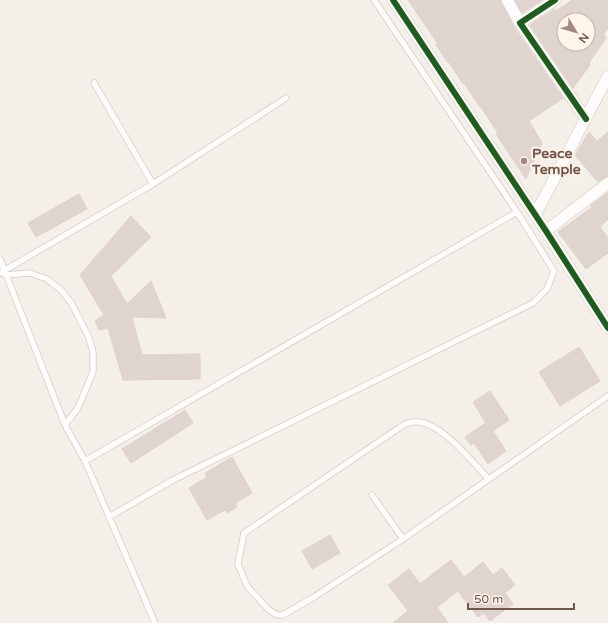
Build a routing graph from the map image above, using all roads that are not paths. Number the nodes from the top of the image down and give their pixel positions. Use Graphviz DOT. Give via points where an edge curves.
graph roads {
  1 [pos="374,0"];
  2 [pos="393,0"];
  3 [pos="507,0"];
  4 [pos="555,0"];
  5 [pos="520,23"];
  6 [pos="608,76"];
  7 [pos="94,83"];
  8 [pos="286,98"];
  9 [pos="586,119"];
  10 [pos="608,183"];
  11 [pos="153,184"];
  12 [pos="517,212"];
  13 [pos="535,215"];
  14 [pos="546,231"];
  15 [pos="0,259"];
  16 [pos="3,273"];
  17 [pos="608,328"];
  18 [pos="608,396"];
  19 [pos="65,425"];
  20 [pos="85,461"];
  21 [pos="488,478"];
  22 [pos="372,495"];
  23 [pos="109,517"];
  24 [pos="403,539"];
  25 [pos="155,623"];
  1 -- 12 [label="lane"];
  2 -- 13 [label="street"];
  3 -- 5 [label="street"];
  4 -- 5 [label="street"];
  5 -- 9 [label="street"];
  6 -- 9 [label="street"];
  7 -- 11 [label="lane"];
  8 -- 11 [label="lane"];
  9 -- 13 [label="street"];
  10 -- 14 [label="street"];
  11 -- 16 [label="lane"];
  12 -- 20 [label="lane"];
  12 -- 23 [label="lane" via="554,271 548,289 533,303 173,480"];
  13 -- 14 [label="street"];
  14 -- 17 [label="street"];
  15 -- 16 [label="lane"];
  16 -- 19 [label="lane"];
  16 -- 19 [label="lane" via="30,273 47,279 61,290 72,304 89,338 93,372 78,408"];
  18 -- 21 [label="lane"];
  19 -- 20 [label="lane"];
  20 -- 23 [label="lane"];
  21 -- 24 [label="lane"];
  21 -- 24 [label="lane" via="446,434 422,422 406,424 244,533 238,564 247,586 256,597 269,610 277,615 283,615"];
  22 -- 24 [label="lane"];
  23 -- 25 [label="lane"];
}
